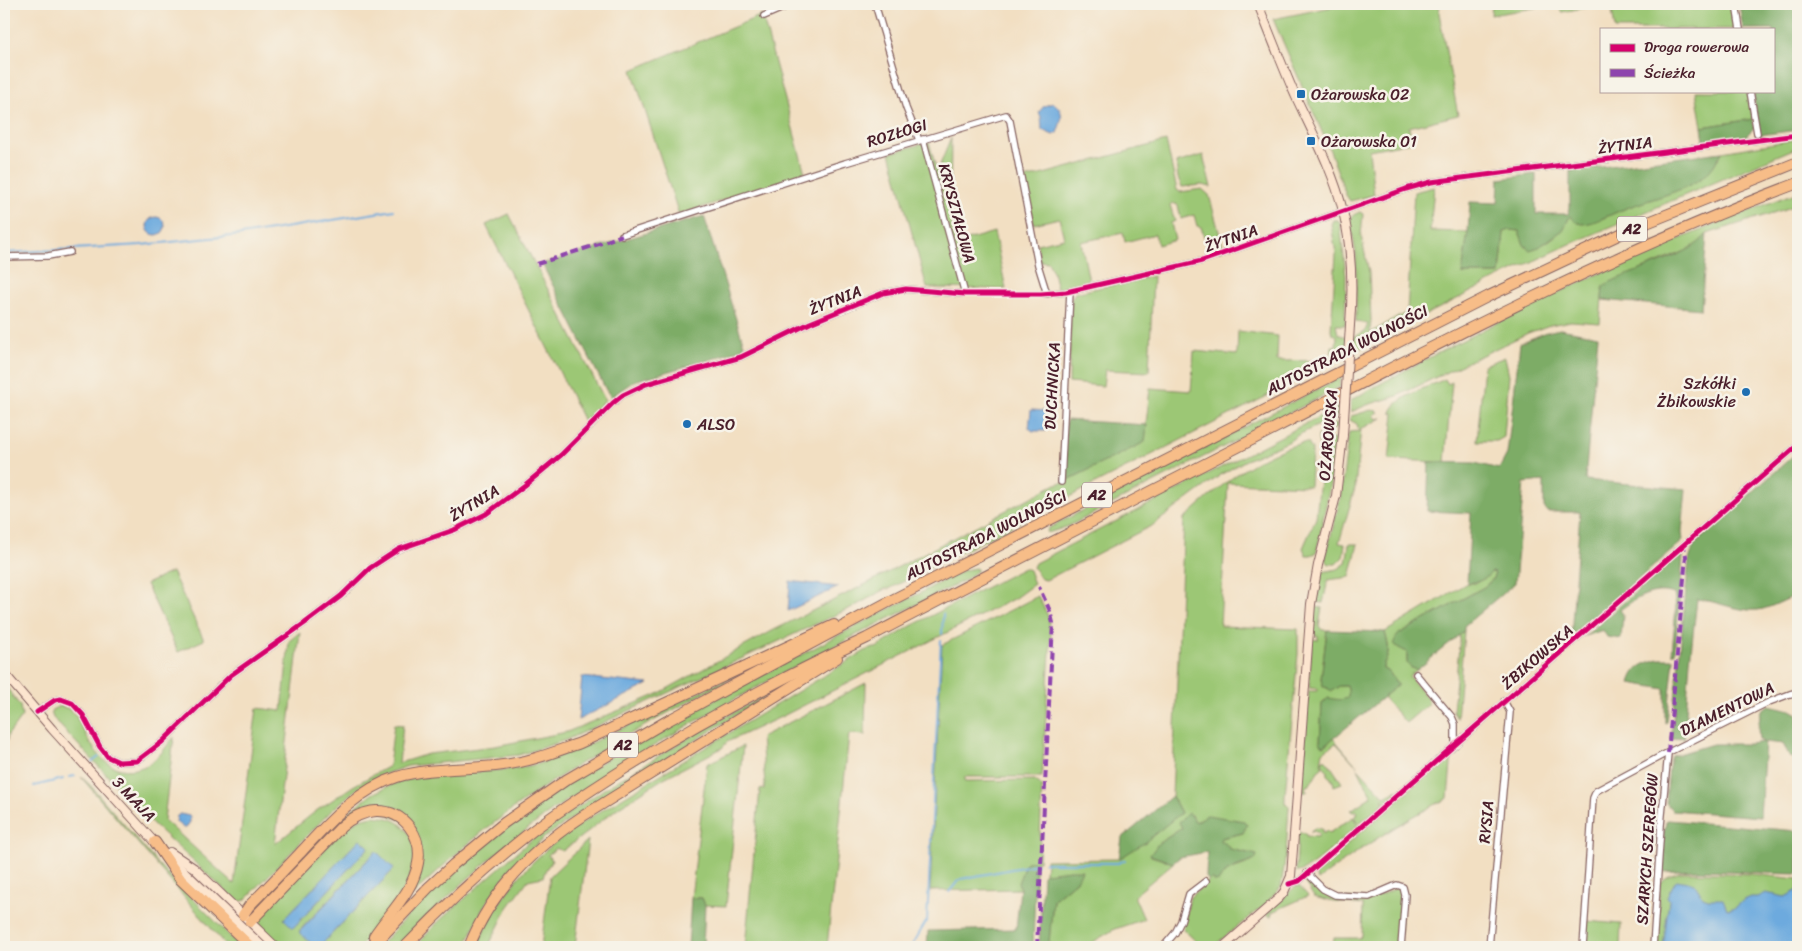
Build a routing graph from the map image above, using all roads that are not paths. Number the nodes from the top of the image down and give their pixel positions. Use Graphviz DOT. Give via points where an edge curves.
graph roads {
  1 [pos="792,4"];
  2 [pos="875,4"];
  3 [pos="1258,4"];
  4 [pos="1736,4"];
  5 [pos="764,16"];
  6 [pos="1740,28"];
  7 [pos="1750,92"];
  8 [pos="1757,133"];
  9 [pos="1798,135"];
  10 [pos="921,140"];
  11 [pos="1798,162"];
  12 [pos="1798,183"];
  13 [pos="1343,212"];
  14 [pos="622,235"];
  15 [pos="70,252"];
  16 [pos="4,258"];
  17 [pos="1070,291"];
  18 [pos="965,294"];
  19 [pos="1047,294"];
  20 [pos="1798,445"];
  21 [pos="1061,482"];
  22 [pos="894,599"];
  23 [pos="867,638"];
  24 [pos="4,673"];
  25 [pos="1416,674"];
  26 [pos="1798,692"];
  27 [pos="1504,701"];
  28 [pos="37,712"];
  29 [pos="1455,724"];
  30 [pos="1468,733"];
  31 [pos="1455,744"];
  32 [pos="1668,752"];
  33 [pos="155,842"];
  34 [pos="1307,873"];
  35 [pos="1206,881"];
  36 [pos="1289,884"];
  37 [pos="245,921"];
  38 [pos="251,947"];
  39 [pos="263,947"];
  40 [pos="276,947"];
  41 [pos="367,947"];
  42 [pos="372,947"];
  43 [pos="405,947"];
  44 [pos="469,947"];
  45 [pos="1163,947"];
  46 [pos="1223,947"];
  47 [pos="1401,947"];
  48 [pos="1489,947"];
  49 [pos="1582,947"];
  50 [pos="1653,947"];
  1 -- 5 [label="street"];
  2 -- 10 [label="street, KRYSZTAŁOWA" via="906,108"];
  3 -- 13 [label="main road, OŻAROWSKA" via="1329,167"];
  4 -- 6 [label="street"];
  7 -- 8 [label="street"];
  9 -- 13 [label="street, ŻYTNIA" via="1431,182"];
  10 -- 14 [label="street, ROZŁOGI"];
  10 -- 18 [label="street, KRYSZTAŁOWA"];
  10 -- 19 [label="street, ROZŁOGI" via="1001,116 1008,117 1038,265"];
  11 -- 22 [label="highway, AUTOSTRADA WOLNOŚCI / A2" via="1629,230 1489,296"];
  12 -- 23 [label="highway, A2" via="1619,257 1479,323"];
  13 -- 17 [label="street, ŻYTNIA" via="1202,261"];
  13 -- 36 [label="main road, OŻAROWSKA, bridge" via="1351,264 1352,302 1343,435 1336,496 1311,604"];
  15 -- 16 [label="street"];
  17 -- 19 [label="street, ŻYTNIA"];
  17 -- 21 [label="street, DUCHNICKA"];
  18 -- 19 [label="street, ŻYTNIA"];
  18 -- 28 [label="street, ŻYTNIA" via="906,289 883,293 741,356 636,388 613,403 561,455 486,514 454,530 399,549 370,568 305,624 231,675 162,742 137,761 118,762 108,757 84,715 72,703 55,700"];
  20 -- 27 [label="street, ŻBIKOWSKA"];
  22 -- 37 [label="highway" via="571,746 522,762 417,772 372,788 337,815 249,906"];
  22 -- 42 [label="highway, AUTOSTRADA WOLNOŚCI / A2" via="627,743 566,780 504,823 454,864"];
  23 -- 43 [label="highway, A2" via="705,721 585,794 528,834 480,874"];
  23 -- 44 [label="highway" via="554,836 502,887"];
  24 -- 28 [label="main road, 3 MAJA"];
  25 -- 29 [label="street"];
  26 -- 32 [label="street, DIAMENTOWA" via="1769,702"];
  27 -- 30 [label="street, ŻBIKOWSKA"];
  27 -- 48 [label="street, RYSIA" via="1510,712"];
  28 -- 33 [label="main road, 3 MAJA"];
  29 -- 30 [label="street"];
  29 -- 31 [label="street"];
  30 -- 31 [label="street, ŻBIKOWSKA"];
  31 -- 34 [label="street, ŻBIKOWSKA"];
  32 -- 49 [label="street, DIAMENTOWA" via="1598,789 1594,795"];
  32 -- 50 [label="street, SZARYCH SZEREGÓW"];
  33 -- 37 [label="main road, 3 MAJA"];
  33 -- 38 [label="highway" via="181,880"];
  34 -- 36 [label="street, ŻBIKOWSKA" via="1299,881"];
  34 -- 47 [label="street" via="1323,889 1335,895 1366,898 1397,885 1403,887"];
  35 -- 45 [label="street" via="1188,894 1178,927"];
  36 -- 46 [label="main road, ŻBIKOWSKA" via="1279,898"];
  37 -- 39 [label="main road, 3 MAJA"];
  37 -- 40 [label="main road, 3 MAJA"];
  37 -- 41 [label="highway" via="341,826 366,812 384,811 401,818 411,828 417,842 418,862 412,883"];
}
